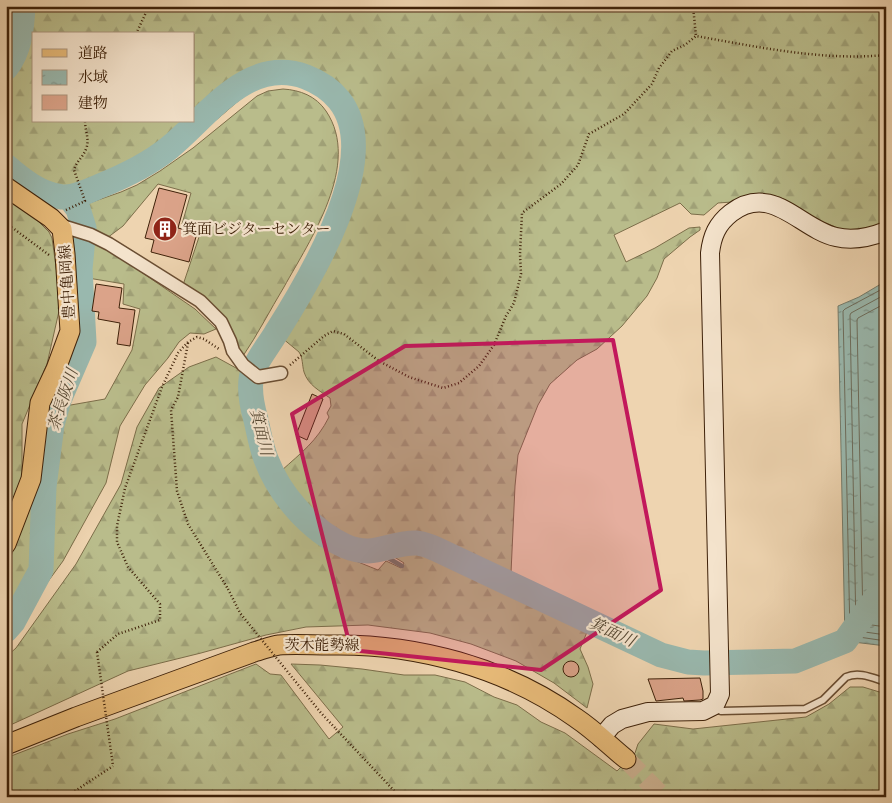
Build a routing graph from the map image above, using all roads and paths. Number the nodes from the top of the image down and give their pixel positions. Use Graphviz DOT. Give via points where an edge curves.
graph roads {
  1 [pos="149,6"];
  2 [pos="693,6"];
  3 [pos="137,32"];
  4 [pos="696,36"];
  5 [pos="886,55"];
  6 [pos="85,122"];
  7 [pos="6,188"];
  8 [pos="71,207"];
  9 [pos="6,223"];
  10 [pos="59,225"];
  11 [pos="886,231"];
  12 [pos="66,269"];
  13 [pos="188,342"];
  14 [pos="243,365"];
  15 [pos="281,373"];
  16 [pos="6,544"];
  17 [pos="886,682"];
  18 [pos="714,706"];
  19 [pos="598,735"];
  20 [pos="6,745"];
  21 [pos="626,760"];
  22 [pos="66,797"];
  23 [pos="400,797"];
  1 -- 3 [label="path"];
  2 -- 4 [label="path"];
  4 -- 5 [label="path" via="809,54"];
  4 -- 15 [label="path" via="672,51 652,84 624,114 589,134 578,165 561,184 522,213 521,274 514,303 494,346 479,366 458,383 443,388 409,377 379,361 344,334 333,331"];
  6 -- 8 [label="path" via="88,141 74,170 85,202"];
  7 -- 10 [label="main road, 豊中亀岡線"];
  9 -- 12 [label="path"];
  10 -- 12 [label="main road, 豊中亀岡線" via="64,235"];
  10 -- 14 [label="street" via="91,235 206,306 221,322 233,351"];
  11 -- 18 [label="street" via="860,238 837,238 782,208 760,204 733,211 720,223 712,237 720,675 720,694"];
  12 -- 16 [label="main road, 豊中亀岡線" via="70,331 40,403 31,479"];
  13 -- 14 [label="path" via="196,337 204,339"];
  13 -- 22 [label="path, bridge" via="178,353 162,387 125,488 117,526 120,550 128,567 160,604 160,620 118,634 96,652 113,766"];
  13 -- 23 [label="path, bridge" via="178,397 171,410 177,491 188,524 240,613 321,713"];
  14 -- 15 [label="street" via="258,377"];
  17 -- 18 [label="lane" via="858,674 846,676 823,700 805,709 721,711"];
  18 -- 19 [label="street" via="703,711 633,715"];
  19 -- 20 [label="main road, 茨木能勢線" via="557,705 516,684 438,656 354,644 278,645"];
  19 -- 21 [label="main road, 茨木能勢線"];
}
